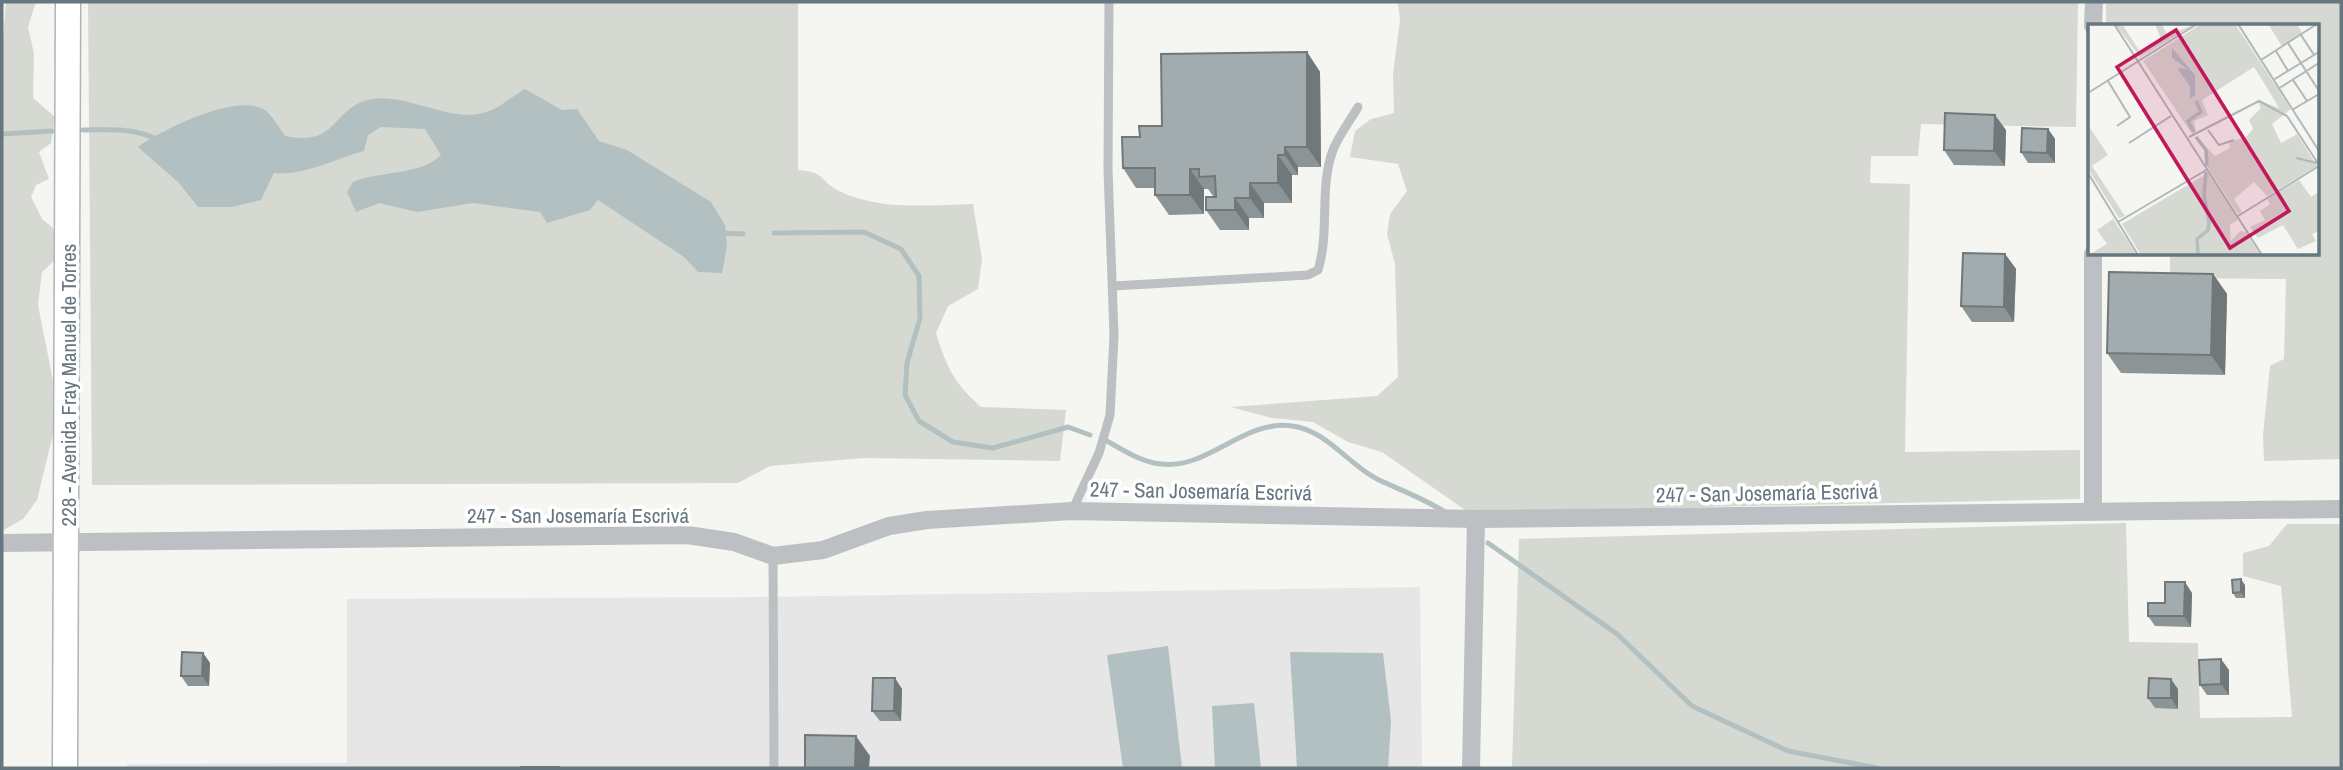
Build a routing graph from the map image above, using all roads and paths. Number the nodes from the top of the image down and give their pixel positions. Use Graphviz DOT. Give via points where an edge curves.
graph roads {
  1 [pos="68,2"];
  2 [pos="1109,2"];
  3 [pos="2094,2"];
  4 [pos="2094,24"];
  5 [pos="1358,107"];
  6 [pos="2093,256"];
  7 [pos="1113,286"];
  8 [pos="2341,509"];
  9 [pos="1072,511"];
  10 [pos="2093,511"];
  11 [pos="1476,519"];
  12 [pos="2,543"];
  13 [pos="68,543"];
  14 [pos="773,556"];
  15 [pos="65,768"];
  16 [pos="774,768"];
  17 [pos="1471,768"];
  1 -- 13 [label="main road, 228 - Avenida Fray Manuel de Torres"];
  2 -- 7 [label="lane"];
  3 -- 4 [label="street"];
  5 -- 7 [label="lane" via="1329,164 1325,248 1318,270 1308,275"];
  6 -- 10 [label="street"];
  7 -- 9 [label="lane" via="1110,415 1099,453"];
  8 -- 10 [label="street, 247 - San Josemaría Escrivá"];
  9 -- 11 [label="street, 247 - San Josemaría Escrivá"];
  9 -- 14 [label="street, 247 - San Josemaría Escrivá" via="927,520 889,526 822,550"];
  10 -- 11 [label="street, 247 - San Josemaría Escrivá"];
  11 -- 17 [label="street"];
  12 -- 13 [label="street, 247 - San Josemaría Escrivá"];
  13 -- 14 [label="street, 247 - San Josemaría Escrivá" via="687,535 734,542"];
  13 -- 15 [label="main road, 228 - Avenida Fray Manuel de Torres"];
  14 -- 16 [label="lane"];
}
